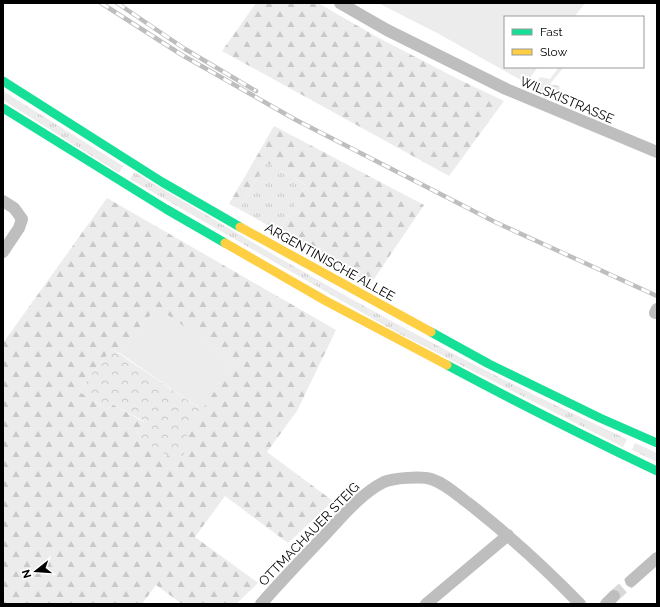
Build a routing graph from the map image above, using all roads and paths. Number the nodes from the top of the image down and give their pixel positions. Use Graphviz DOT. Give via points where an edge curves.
graph roads {
  1 [pos="340,3"];
  2 [pos="3,81"];
  3 [pos="3,108"];
  4 [pos="657,152"];
  5 [pos="3,201"];
  6 [pos="3,252"];
  7 [pos="657,444"];
  8 [pos="657,471"];
  9 [pos="508,535"];
  10 [pos="654,565"];
  11 [pos="631,581"];
  12 [pos="261,604"];
  13 [pos="426,604"];
  14 [pos="580,604"];
  1 -- 4 [label="street, WILSKISTRASSE" via="387,30 506,89"];
  2 -- 7 [label="main road, ARGENTINISCHE ALLEE" via="162,182 255,236 489,364"];
  3 -- 8 [label="main road" via="166,210 326,301 499,393"];
  5 -- 6 [label="street" via="14,208 22,219"];
  9 -- 12 [label="street, OTTMACHAUER STEIG" via="444,485 433,480 424,477 385,481 364,494"];
  9 -- 13 [label="street"];
  9 -- 14 [label="street, OTTMACHAUER STEIG"];
  10 -- 11 [label="street"];
}
